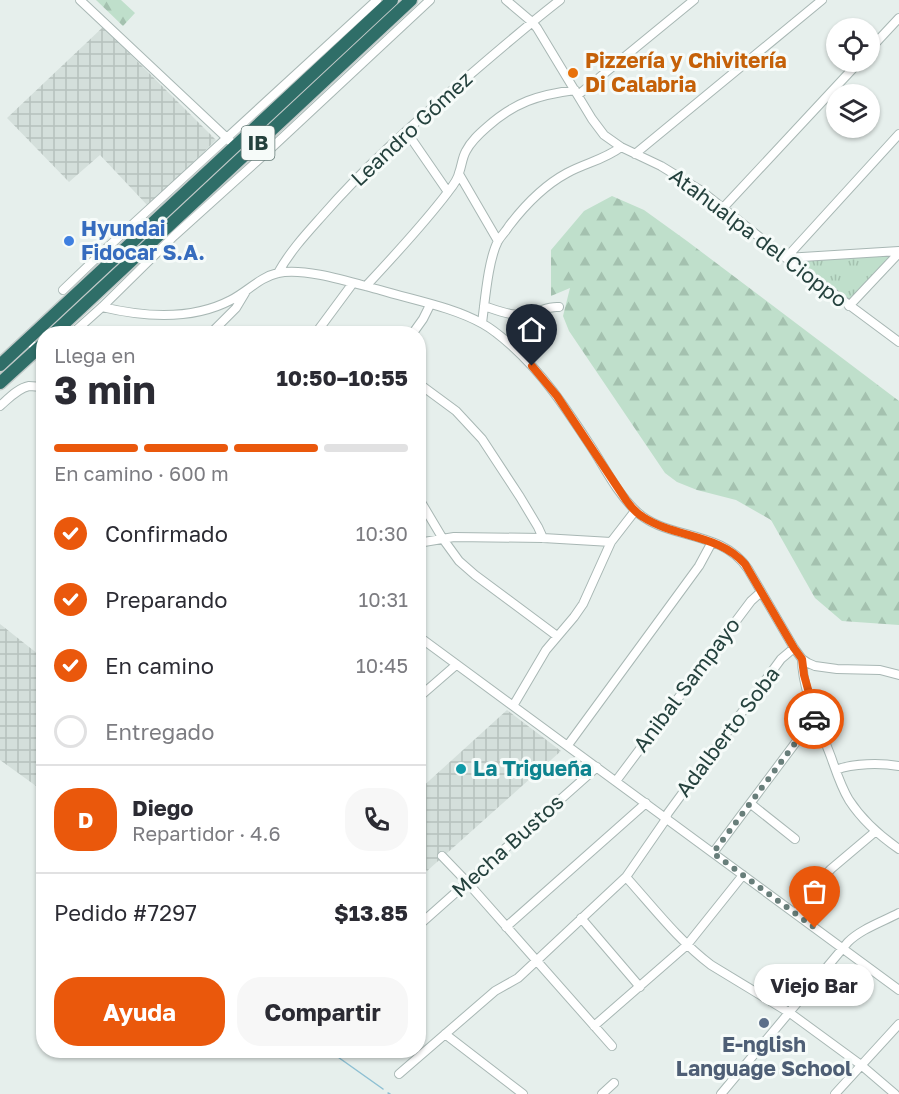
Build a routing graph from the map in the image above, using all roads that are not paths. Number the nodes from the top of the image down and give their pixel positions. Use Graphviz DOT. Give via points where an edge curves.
graph roads {
  1 [pos="80,0"];
  2 [pos="377,0"];
  3 [pos="392,0"];
  4 [pos="411,0"];
  5 [pos="430,0"];
  6 [pos="506,0"];
  7 [pos="560,0"];
  8 [pos="694,0"];
  9 [pos="822,0"];
  10 [pos="899,18"];
  11 [pos="532,22"];
  12 [pos="880,38"];
  13 [pos="850,72"];
  14 [pos="576,93"];
  15 [pos="406,131"];
  16 [pos="899,134"];
  17 [pos="232,141"];
  18 [pos="621,147"];
  19 [pos="635,154"];
  20 [pos="459,174"];
  21 [pos="448,192"];
  22 [pos="723,208"];
  23 [pos="498,241"];
  24 [pos="899,252"];
  25 [pos="786,258"];
  26 [pos="278,273"];
  27 [pos="353,283"];
  28 [pos="366,286"];
  29 [pos="63,290"];
  30 [pos="245,292"];
  31 [pos="430,305"];
  32 [pos="484,306"];
  33 [pos="849,306"];
  34 [pos="102,307"];
  35 [pos="559,307"];
  36 [pos="482,323"];
  37 [pos="58,326"];
  38 [pos="62,326"];
  39 [pos="82,326"];
  40 [pos="219,326"];
  41 [pos="321,326"];
  42 [pos="418,326"];
  43 [pos="899,342"];
  44 [pos="36,348"];
  45 [pos="36,349"];
  46 [pos="0,365"];
  47 [pos="0,383"];
  48 [pos="36,386"];
  49 [pos="426,389"];
  50 [pos="0,406"];
  51 [pos="426,510"];
  52 [pos="635,511"];
  53 [pos="543,538"];
  54 [pos="443,539"];
  55 [pos="426,542"];
  56 [pos="611,542"];
  57 [pos="712,542"];
  58 [pos="761,592"];
  59 [pos="557,636"];
  60 [pos="426,642"];
  61 [pos="794,648"];
  62 [pos="802,659"];
  63 [pos="456,664"];
  64 [pos="899,675"];
  65 [pos="426,691"];
  66 [pos="513,706"];
  67 [pos="816,718"];
  68 [pos="568,745"];
  69 [pos="899,766"];
  70 [pos="597,767"];
  71 [pos="836,770"];
  72 [pos="616,781"];
  73 [pos="645,803"];
  74 [pos="751,804"];
  75 [pos="666,818"];
  76 [pos="876,831"];
  77 [pos="795,839"];
  78 [pos="899,849"];
  79 [pos="713,853"];
  80 [pos="442,856"];
  81 [pos="743,875"];
  82 [pos="626,877"];
  83 [pos="467,882"];
  84 [pos="796,914"];
  85 [pos="899,914"];
  86 [pos="581,918"];
  87 [pos="426,919"];
  88 [pos="506,927"];
  89 [pos="687,945"];
  90 [pos="843,948"];
  91 [pos="536,961"];
  92 [pos="640,987"];
  93 [pos="899,990"];
  94 [pos="790,1013"];
  95 [pos="899,1023"];
  96 [pos="594,1026"];
  97 [pos="445,1034"];
  98 [pos="612,1046"];
  99 [pos="426,1051"];
  100 [pos="417,1058"];
  101 [pos="861,1065"];
  102 [pos="399,1074"];
  103 [pos="614,1083"];
  104 [pos="523,1094"];
  105 [pos="602,1094"];
  106 [pos="721,1094"];
  107 [pos="835,1094"];
  108 [pos="895,1094"];
  1 -- 17 [label="street"];
  2 -- 17 [label="street"];
  3 -- 17 [label="highway, IB"];
  4 -- 38 [label="highway, IB"];
  5 -- 34 [label="street"];
  6 -- 11 [label="street, Atahualpa del Cioppo"];
  7 -- 11 [label="street, Leandro Gómez"];
  8 -- 14 [label="street"];
  9 -- 19 [label="street"];
  10 -- 12 [label="street"];
  11 -- 14 [label="street, Atahualpa del Cioppo"];
  11 -- 15 [label="street, Leandro Gómez"];
  13 -- 22 [label="street"];
  14 -- 18 [label="street, Atahualpa del Cioppo" via="604,135"];
  14 -- 20 [label="street" via="553,93 504,113 471,143 463,155"];
  15 -- 21 [label="street"];
  15 -- 26 [label="street, Leandro Gómez" via="338,197"];
  16 -- 25 [label="street"];
  17 -- 29 [label="street"];
  17 -- 37 [label="highway, IB"];
  18 -- 19 [label="street, Atahualpa del Cioppo"];
  18 -- 23 [label="street" via="552,183 517,215"];
  19 -- 22 [label="street, Atahualpa del Cioppo" via="680,177"];
  20 -- 21 [label="street"];
  20 -- 23 [label="street"];
  21 -- 28 [label="street"];
  22 -- 25 [label="street, Atahualpa del Cioppo"];
  23 -- 32 [label="street"];
  24 -- 25 [label="street"];
  24 -- 33 [label="street"];
  25 -- 33 [label="street, Atahualpa del Cioppo"];
  26 -- 27 [label="street" via="307,273"];
  26 -- 30 [label="street" via="263,278"];
  27 -- 28 [label="street"];
  27 -- 41 [label="street"];
  28 -- 31 [label="street"];
  30 -- 34 [label="street" via="222,305 192,313"];
  30 -- 40 [label="street"];
  31 -- 36 [label="street"];
  31 -- 42 [label="street"];
  32 -- 35 [label="street" via="516,315"];
  32 -- 36 [label="street"];
  33 -- 43 [label="street, Atahualpa del Cioppo"];
  34 -- 39 [label="street"];
  36 -- 52 [label="street" via="542,376"];
  44 -- 46 [label="highway, IB"];
  45 -- 47 [label="highway, IB"];
  48 -- 50 [label="street" via="23,388"];
  49 -- 53 [label="street" via="456,411 482,439"];
  51 -- 54 [label="street"];
  52 -- 56 [label="street"];
  52 -- 57 [label="street" via="660,525"];
  53 -- 54 [label="street"];
  53 -- 56 [label="street"];
  54 -- 55 [label="street"];
  54 -- 59 [label="street" via="475,575"];
  56 -- 59 [label="street" via="583,604"];
  57 -- 58 [label="street" via="741,560"];
  57 -- 68 [label="street" via="699,566"];
  58 -- 61 [label="street"];
  58 -- 72 [label="street, Anibal Sampayo" via="751,600"];
  59 -- 66 [label="street"];
  60 -- 63 [label="street"];
  61 -- 62 [label="street"];
  61 -- 75 [label="street, Adalberto Soba" via="781,659"];
  62 -- 64 [label="street" via="824,667"];
  62 -- 67 [label="street"];
  63 -- 65 [label="street"];
  63 -- 66 [label="street"];
  66 -- 68 [label="street"];
  67 -- 71 [label="street"];
  67 -- 74 [label="street"];
  68 -- 70 [label="street"];
  69 -- 71 [label="street" via="848,766"];
  70 -- 72 [label="street"];
  70 -- 83 [label="street, Mecha Bustos"];
  71 -- 76 [label="street" via="848,799"];
  72 -- 73 [label="street"];
  73 -- 75 [label="street"];
  73 -- 88 [label="street"];
  74 -- 77 [label="street"];
  74 -- 79 [label="street"];
  75 -- 79 [label="street"];
  75 -- 82 [label="street, Adalberto Soba"];
  76 -- 78 [label="street"];
  76 -- 84 [label="street" via="831,869"];
  79 -- 81 [label="street"];
  80 -- 83 [label="street"];
  81 -- 84 [label="street"];
  81 -- 89 [label="street"];
  82 -- 86 [label="street, Adalberto Soba"];
  82 -- 89 [label="street"];
  83 -- 87 [label="street, Mecha Bustos"];
  83 -- 88 [label="street"];
  84 -- 90 [label="street"];
  85 -- 90 [label="street" via="853,937"];
  86 -- 91 [label="street, Adalberto Soba"];
  86 -- 92 [label="street"];
  88 -- 91 [label="street"];
  89 -- 92 [label="street"];
  89 -- 94 [label="street" via="711,965"];
  90 -- 93 [label="street"];
  90 -- 94 [label="street"];
  91 -- 96 [label="street"];
  91 -- 97 [label="street, Adalberto Soba"];
  92 -- 96 [label="street"];
  94 -- 101 [label="street"];
  94 -- 106 [label="street"];
  95 -- 101 [label="street"];
  96 -- 98 [label="street"];
  97 -- 99 [label="street, Adalberto Soba"];
  97 -- 104 [label="street"];
  100 -- 102 [label="street, Adalberto Soba"];
  101 -- 107 [label="street"];
  101 -- 108 [label="street"];
  103 -- 105 [label="street"];
}
